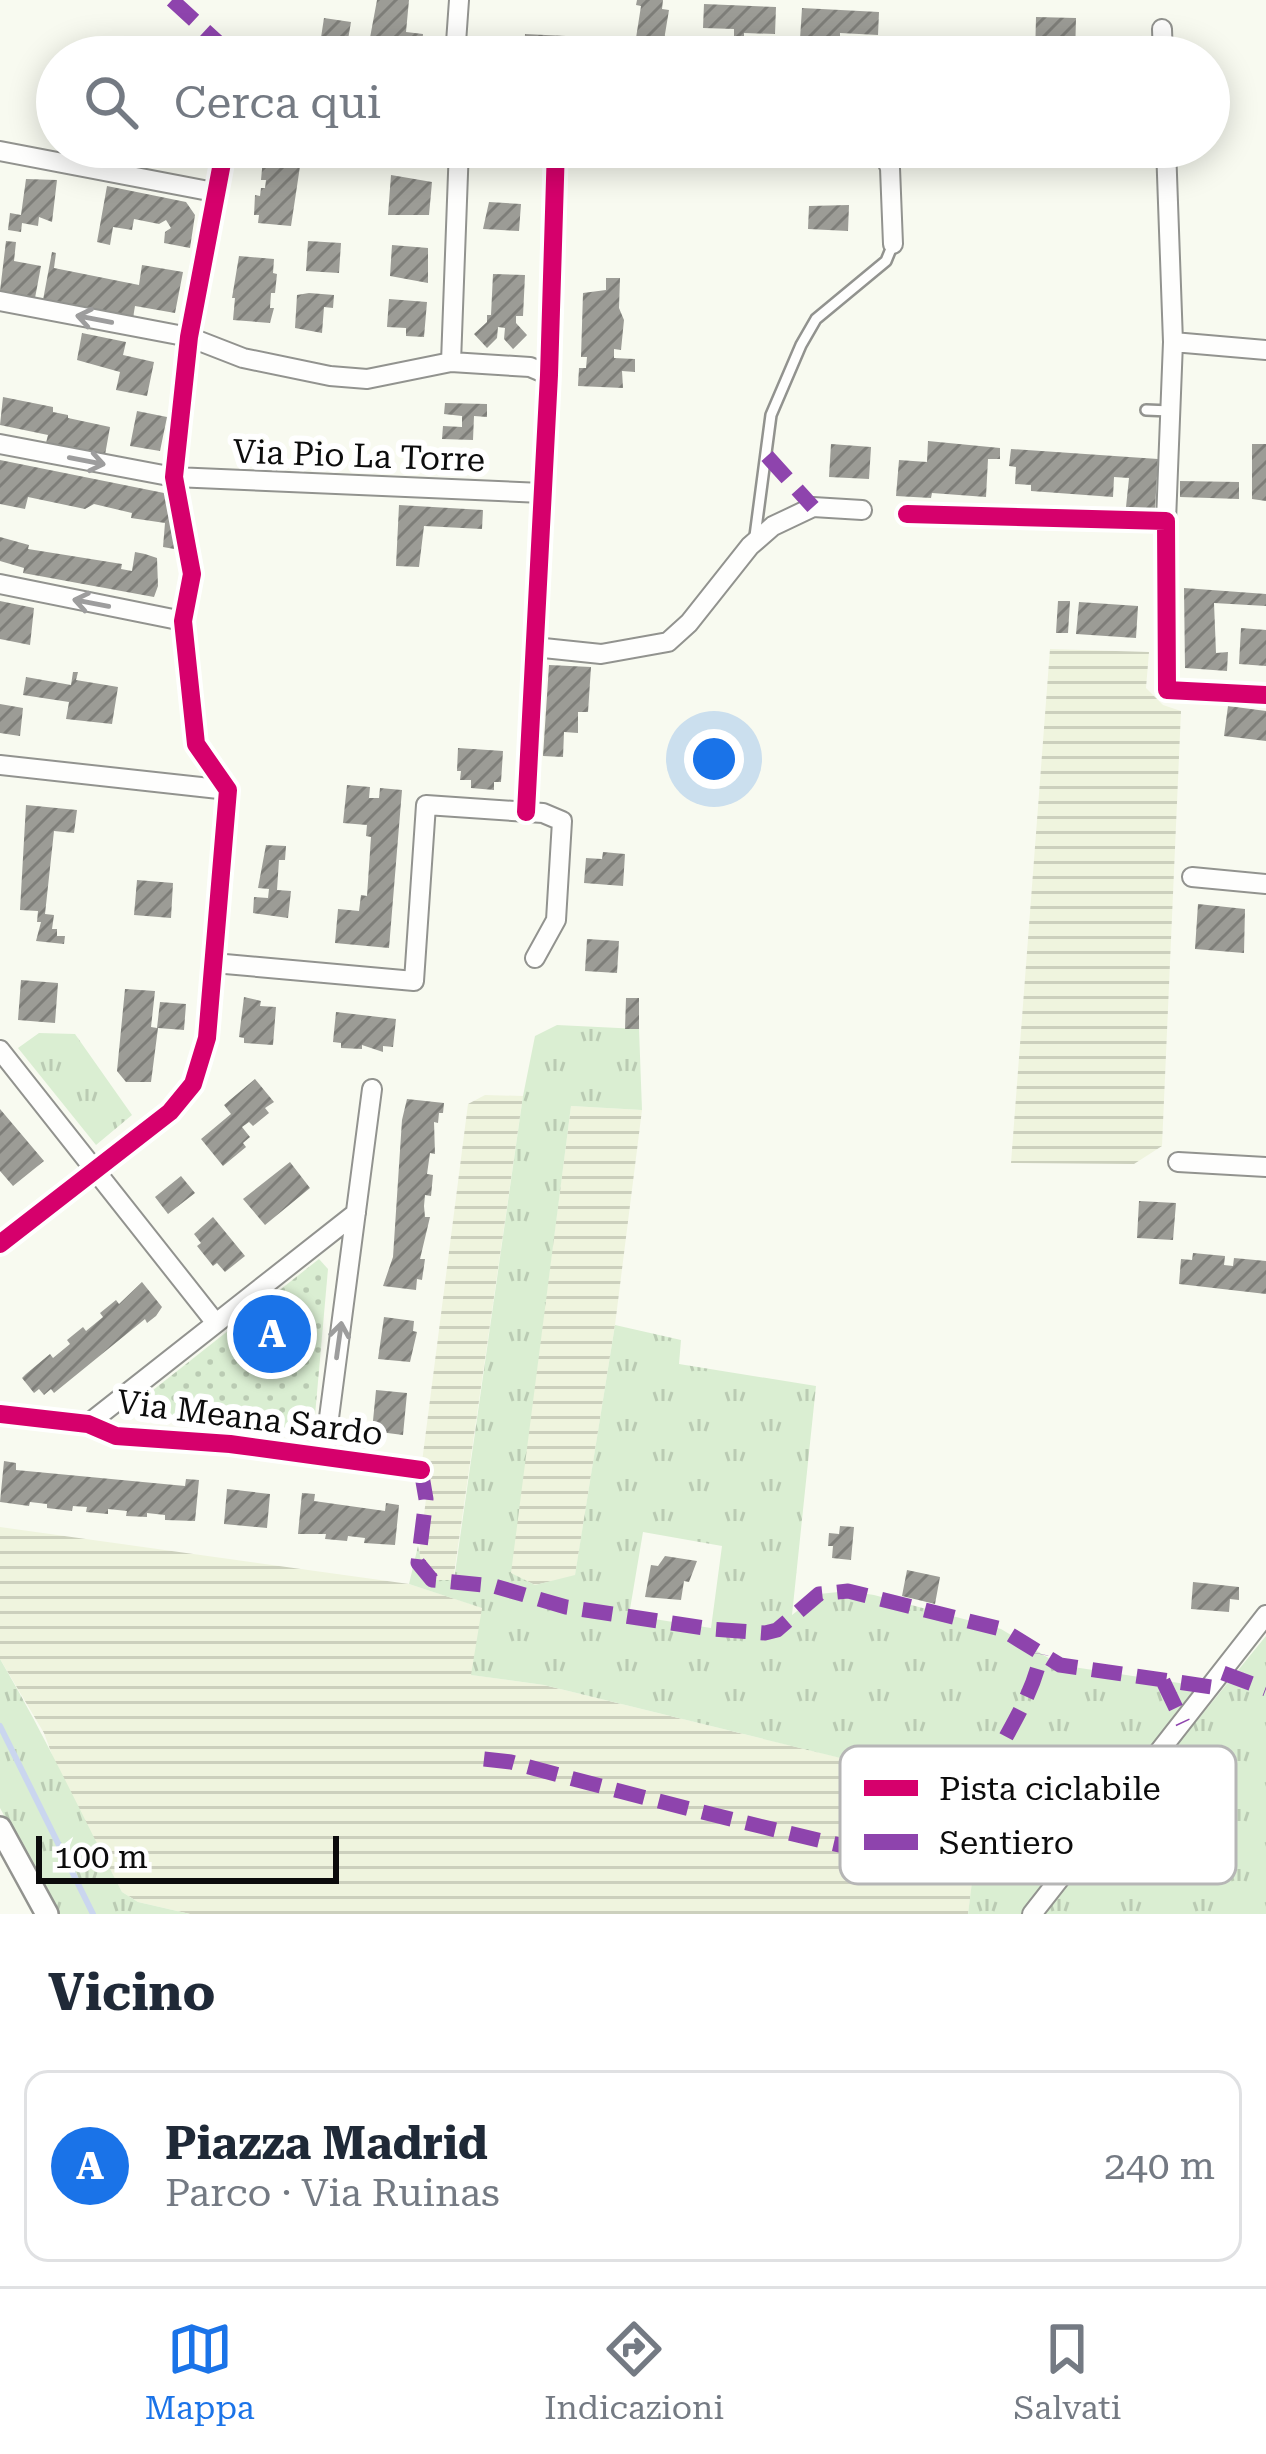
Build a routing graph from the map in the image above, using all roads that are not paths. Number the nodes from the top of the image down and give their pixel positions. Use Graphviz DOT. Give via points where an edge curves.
graph roads {
  1 [pos="459,0"];
  2 [pos="1162,29"];
  3 [pos="456,36"];
  4 [pos="1162,36"];
  5 [pos="0,151"];
  6 [pos="36,158"];
  7 [pos="89,168"];
  8 [pos="220,168"];
  9 [pos="458,168"];
  10 [pos="555,168"];
  11 [pos="890,168"];
  12 [pos="1167,168"];
  13 [pos="214,192"];
  14 [pos="893,244"];
  15 [pos="0,301"];
  16 [pos="189,338"];
  17 [pos="1173,342"];
  18 [pos="1266,350"];
  19 [pos="451,362"];
  20 [pos="549,375"];
  21 [pos="1146,410"];
  22 [pos="1170,411"];
  23 [pos="0,444"];
  24 [pos="174,477"];
  25 [pos="542,494"];
  26 [pos="862,510"];
  27 [pos="907,514"];
  28 [pos="1166,521"];
  29 [pos="750,546"];
  30 [pos="0,584"];
  31 [pos="183,621"];
  32 [pos="534,647"];
  33 [pos="1266,695"];
  34 [pos="0,765"];
  35 [pos="228,790"];
  36 [pos="526,812"];
  37 [pos="1192,877"];
  38 [pos="1266,884"];
  39 [pos="535,958"];
  40 [pos="214,963"];
  41 [pos="0,1050"];
  42 [pos="372,1089"];
  43 [pos="1178,1162"];
  44 [pos="1266,1167"];
  45 [pos="94,1171"];
  46 [pos="356,1213"];
  47 [pos="0,1244"];
  48 [pos="312,1246"];
  49 [pos="349,1266"];
  50 [pos="215,1322"];
  51 [pos="118,1400"];
  52 [pos="0,1414"];
  53 [pos="88,1424"];
  54 [pos="130,1437"];
  55 [pos="324,1456"];
  56 [pos="421,1470"];
  57 [pos="1266,1615"];
  58 [pos="1163,1746"];
  59 [pos="0,1828"];
  60 [pos="1055,1884"];
  61 [pos="47,1914"];
  62 [pos="1032,1914"];
  1 -- 3 [label="street"];
  2 -- 4 [label="street"];
  5 -- 6 [label="street"];
  7 -- 13 [label="street"];
  8 -- 13 [label="street"];
  9 -- 19 [label="street"];
  10 -- 20 [label="street"];
  11 -- 14 [label="street"];
  12 -- 17 [label="street"];
  13 -- 16 [label="street"];
  14 -- 29 [label="lane" via="886,261 816,319 801,345 771,415"];
  16 -- 15 [label="street, one-way"];
  16 -- 19 [label="street" via="330,376 367,379"];
  16 -- 24 [label="street"];
  17 -- 18 [label="street"];
  17 -- 22 [label="street"];
  19 -- 20 [label="street"];
  20 -- 25 [label="street"];
  21 -- 22 [label="lane"];
  22 -- 28 [label="street"];
  23 -- 24 [label="street, Via Pio La Torre, one-way"];
  24 -- 25 [label="street, Via Pio La Torre"];
  24 -- 31 [label="street" via="191,574"];
  25 -- 32 [label="street"];
  26 -- 29 [label="street" via="813,507"];
  27 -- 28 [label="street"];
  28 -- 33 [label="street" via="1167,690"];
  29 -- 32 [label="street" via="668,642 601,654"];
  31 -- 30 [label="street, one-way"];
  31 -- 35 [label="street" via="196,744"];
  32 -- 36 [label="street"];
  34 -- 35 [label="street"];
  35 -- 40 [label="street"];
  36 -- 39 [label="street" via="562,821 556,920"];
  36 -- 40 [label="street" via="426,805 414,981"];
  37 -- 38 [label="street"];
  40 -- 45 [label="street" via="193,1084"];
  41 -- 45 [label="street"];
  42 -- 46 [label="street"];
  43 -- 44 [label="street"];
  45 -- 47 [label="street"];
  45 -- 50 [label="street"];
  46 -- 48 [label="street"];
  46 -- 49 [label="street"];
  48 -- 49 [label="street"];
  48 -- 50 [label="street"];
  55 -- 49 [label="street, one-way"];
  50 -- 51 [label="street"];
  51 -- 53 [label="street"];
  51 -- 54 [label="street"];
  52 -- 53 [label="street, Via Meana Sardo"];
  53 -- 54 [label="street, Via Meana Sardo"];
  54 -- 55 [label="street, Via Meana Sardo"];
  55 -- 56 [label="street, Via Meana Sardo"];
  57 -- 58 [label="street"];
  59 -- 61 [label="street"];
  60 -- 62 [label="street"];
}
